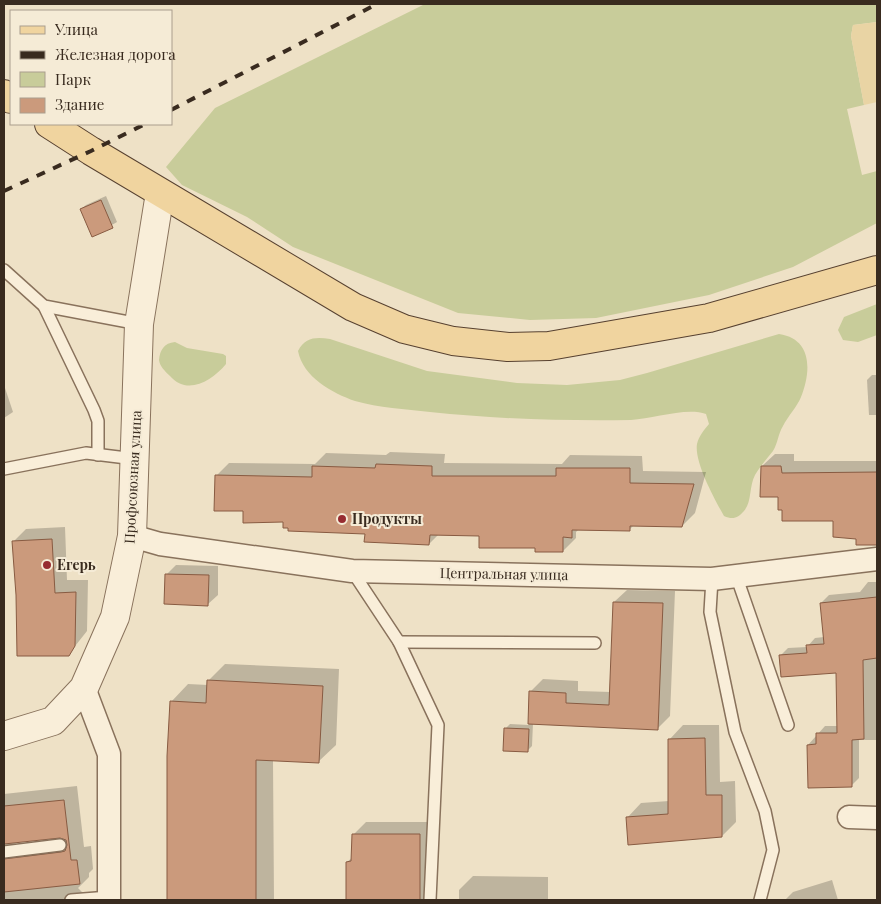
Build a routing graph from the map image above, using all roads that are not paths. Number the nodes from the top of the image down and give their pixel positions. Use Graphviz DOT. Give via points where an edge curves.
graph roads {
  1 [pos="51,125"];
  2 [pos="160,193"];
  3 [pos="4,270"];
  4 [pos="877,270"];
  5 [pos="44,306"];
  6 [pos="139,324"];
  7 [pos="98,455"];
  8 [pos="135,459"];
  9 [pos="4,469"];
  10 [pos="132,536"];
  11 [pos="877,560"];
  12 [pos="352,571"];
  13 [pos="737,578"];
  14 [pos="712,579"];
  15 [pos="399,642"];
  16 [pos="595,642"];
  17 [pos="84,688"];
  18 [pos="788,725"];
  19 [pos="4,736"];
  20 [pos="849,817"];
  21 [pos="877,818"];
  22 [pos="60,845"];
  23 [pos="4,852"];
  24 [pos="109,899"];
  25 [pos="71,900"];
  26 [pos="430,900"];
  27 [pos="760,900"];
  1 -- 2 [label="main road"];
  2 -- 4 [label="main road" via="353,307 404,329 453,341 508,347 549,346 710,318"];
  2 -- 6 [label="street, Профсоюзная улица"];
  3 -- 5 [label="lane"];
  5 -- 6 [label="lane"];
  5 -- 7 [label="lane" via="98,421"];
  6 -- 8 [label="street, Профсоюзная улица"];
  7 -- 8 [label="lane"];
  7 -- 9 [label="lane" via="86,453"];
  8 -- 10 [label="street, Профсоюзная улица"];
  10 -- 12 [label="street, Центральная улица" via="160,544"];
  10 -- 17 [label="street, Профсоюзная улица" via="115,617"];
  11 -- 13 [label="street, Центральная улица"];
  12 -- 14 [label="street, Центральная улица"];
  12 -- 15 [label="lane"];
  13 -- 14 [label="street, Центральная улица"];
  13 -- 18 [label="lane"];
  14 -- 27 [label="lane" via="710,612 735,732 765,811 773,850"];
  15 -- 16 [label="lane"];
  15 -- 26 [label="lane" via="438,726"];
  17 -- 19 [label="street, Профсоюзная улица" via="53,721"];
  17 -- 24 [label="street" via="109,754"];
  20 -- 21 [label="street"];
  22 -- 23 [label="lane"];
  24 -- 25 [label="lane"];
}
